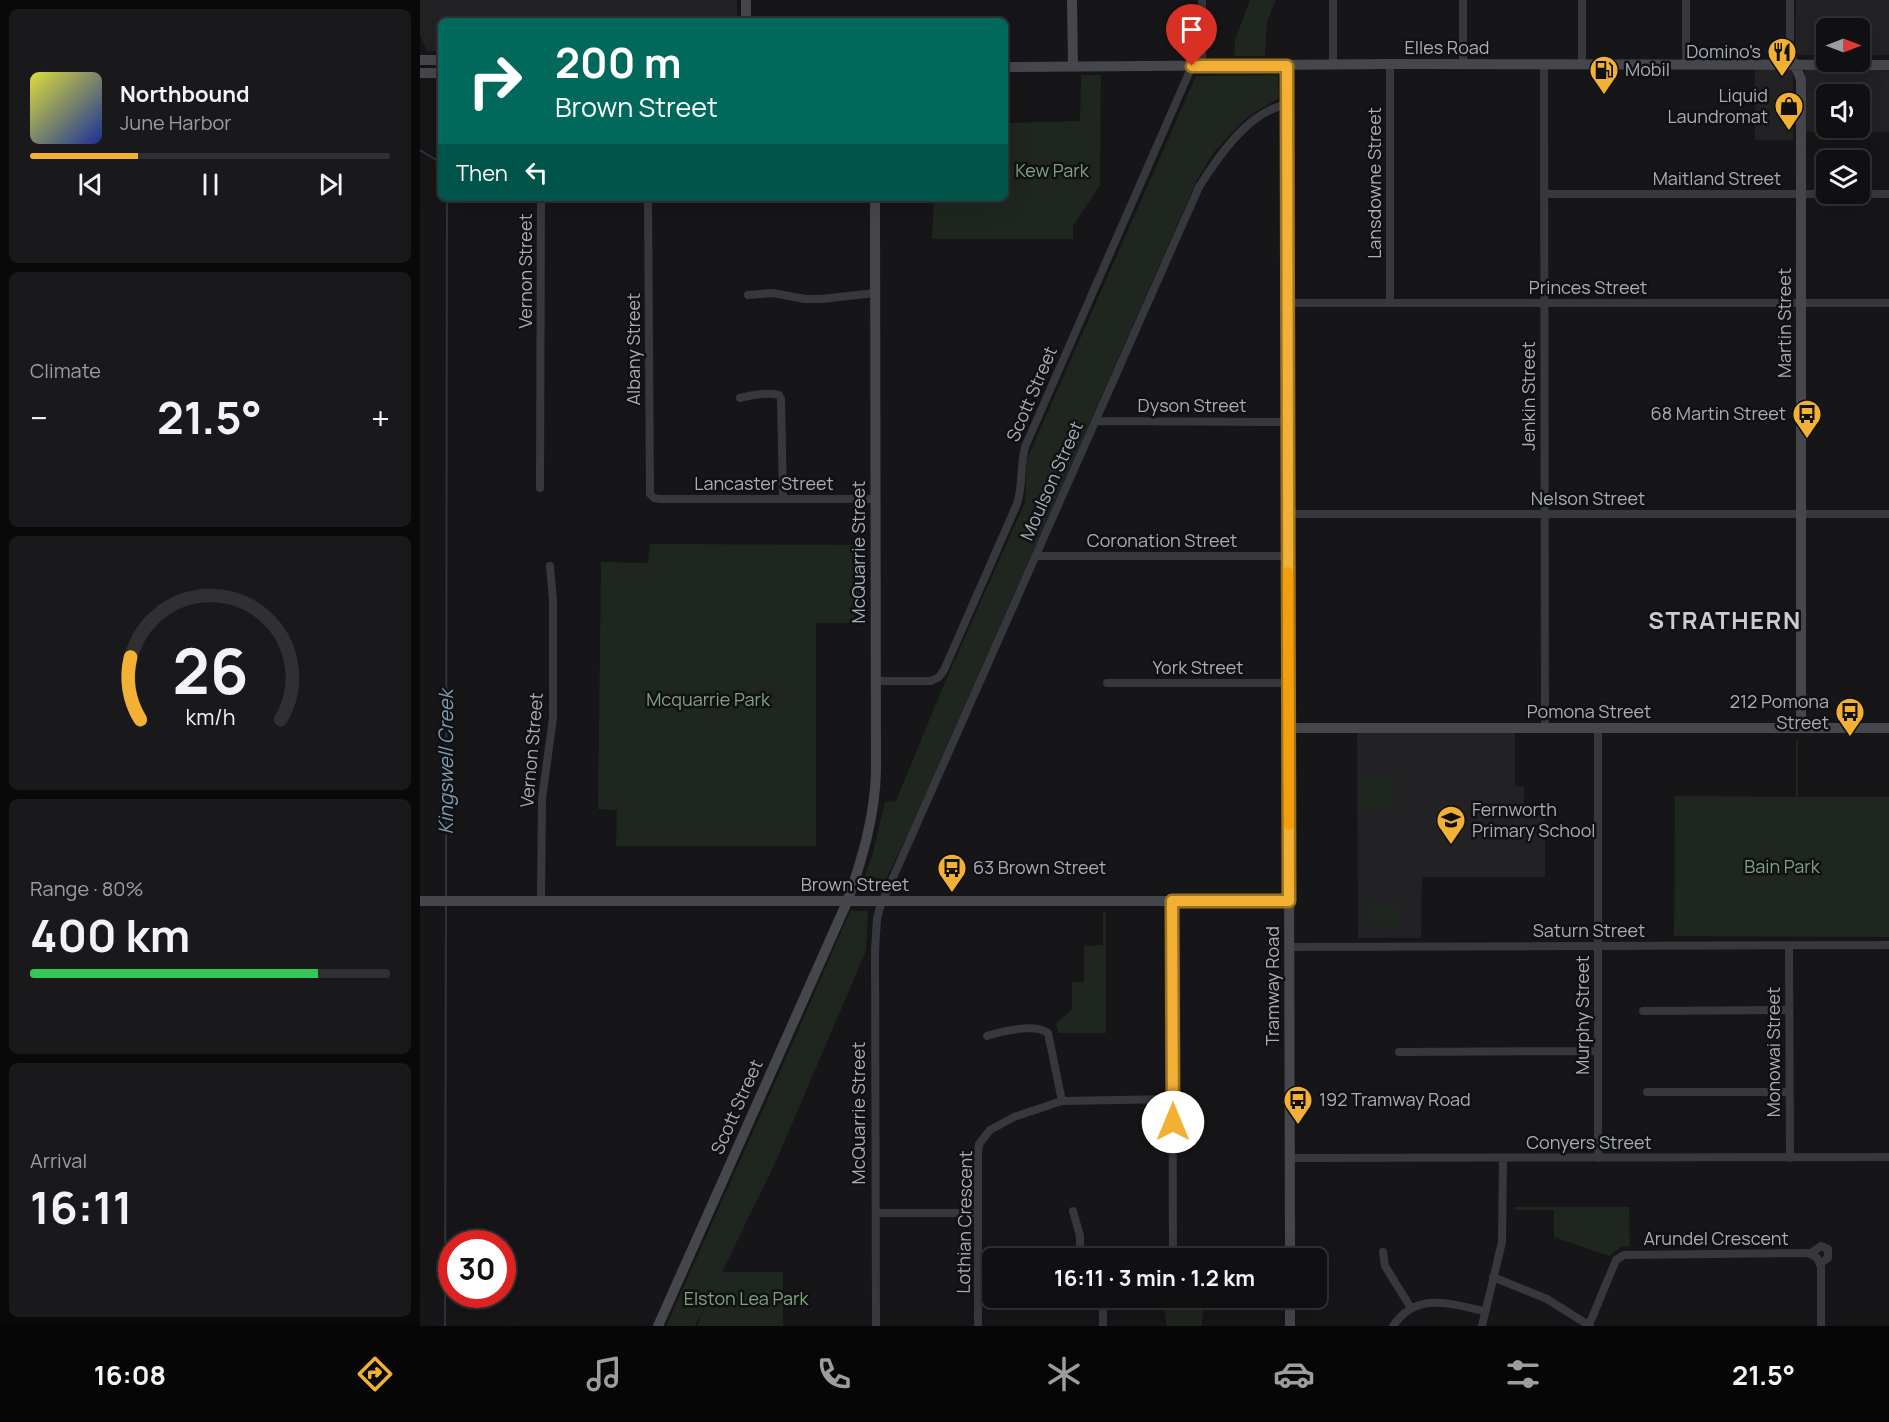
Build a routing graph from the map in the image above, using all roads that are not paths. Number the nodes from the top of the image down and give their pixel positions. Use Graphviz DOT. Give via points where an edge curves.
graph roads {
  1 [pos="746,0"];
  2 [pos="1072,0"];
  3 [pos="1202,0"];
  4 [pos="1333,0"];
  5 [pos="1464,0"];
  6 [pos="1582,0"];
  7 [pos="1686,0"];
  8 [pos="1790,0"];
  9 [pos="746,18"];
  10 [pos="420,60"];
  11 [pos="438,60"];
  12 [pos="1390,64"];
  13 [pos="1464,64"];
  14 [pos="1544,64"];
  15 [pos="1582,64"];
  16 [pos="1686,64"];
  17 [pos="1795,64"];
  18 [pos="1889,64"];
  19 [pos="1333,65"];
  20 [pos="1197,66"];
  21 [pos="1287,66"];
  22 [pos="1008,67"];
  23 [pos="1073,67"];
  24 [pos="420,73"];
  25 [pos="438,73"];
  26 [pos="1287,105"];
  27 [pos="1545,194"];
  28 [pos="1801,194"];
  29 [pos="1889,194"];
  30 [pos="541,201"];
  31 [pos="648,201"];
  32 [pos="875,201"];
  33 [pos="875,293"];
  34 [pos="748,295"];
  35 [pos="1287,303"];
  36 [pos="1390,303"];
  37 [pos="1544,303"];
  38 [pos="1802,303"];
  39 [pos="1889,303"];
  40 [pos="740,398"];
  41 [pos="1096,421"];
  42 [pos="1288,422"];
  43 [pos="540,488"];
  44 [pos="654,498"];
  45 [pos="783,498"];
  46 [pos="875,499"];
  47 [pos="1288,514"];
  48 [pos="1545,514"];
  49 [pos="1802,514"];
  50 [pos="1889,514"];
  51 [pos="1036,556"];
  52 [pos="1288,556"];
  53 [pos="550,566"];
  54 [pos="875,681"];
  55 [pos="1107,683"];
  56 [pos="1288,683"];
  57 [pos="1289,728"];
  58 [pos="1545,728"];
  59 [pos="1598,728"];
  60 [pos="1801,728"];
  61 [pos="1889,728"];
  62 [pos="541,901"];
  63 [pos="883,901"];
  64 [pos="1172,901"];
  65 [pos="1289,901"];
  66 [pos="420,902"];
  67 [pos="847,902"];
  68 [pos="1889,945"];
  69 [pos="1598,946"];
  70 [pos="1789,946"];
  71 [pos="1289,947"];
  72 [pos="1789,1010"];
  73 [pos="1643,1011"];
  74 [pos="987,1036"];
  75 [pos="1399,1052"];
  76 [pos="1598,1052"];
  77 [pos="1647,1092"];
  78 [pos="1789,1092"];
  79 [pos="1173,1099"];
  80 [pos="1062,1101"];
  81 [pos="1889,1157"];
  82 [pos="1290,1158"];
  83 [pos="1503,1158"];
  84 [pos="1598,1158"];
  85 [pos="1790,1158"];
  86 [pos="1073,1211"];
  87 [pos="978,1213"];
  88 [pos="876,1214"];
  89 [pos="1080,1248"];
  90 [pos="1173,1248"];
  91 [pos="1290,1248"];
  92 [pos="1383,1252"];
  93 [pos="1810,1254"];
  94 [pos="1820,1264"];
  95 [pos="1493,1277"];
  96 [pos="978,1302"];
  97 [pos="982,1302"];
  98 [pos="1103,1308"];
  99 [pos="1290,1308"];
  100 [pos="1411,1308"];
  101 [pos="1484,1311"];
  102 [pos="658,1326"];
  103 [pos="876,1326"];
  104 [pos="978,1326"];
  105 [pos="1103,1326"];
  106 [pos="1290,1326"];
  107 [pos="1394,1326"];
  108 [pos="1482,1326"];
  109 [pos="1590,1326"];
  110 [pos="1821,1326"];
  1 -- 9 [label="street"];
  2 -- 23 [label="street"];
  3 -- 20 [label="street"];
  4 -- 19 [label="street"];
  5 -- 13 [label="street"];
  6 -- 15 [label="street"];
  7 -- 16 [label="street"];
  8 -- 17 [label="street" via="1790,52"];
  10 -- 11 [label="street"];
  12 -- 13 [label="street, Elles Road"];
  12 -- 19 [label="street, Elles Road"];
  12 -- 36 [label="street, Lansdowne Street"];
  13 -- 14 [label="street, Elles Road"];
  14 -- 15 [label="street, Elles Road"];
  14 -- 27 [label="street, Jenkin Street"];
  15 -- 16 [label="street, Elles Road"];
  16 -- 17 [label="street, Elles Road"];
  17 -- 18 [label="street, Elles Road"];
  17 -- 28 [label="street, Martin Street" via="1801,80"];
  19 -- 21 [label="street, Elles Road"];
  20 -- 21 [label="street, Elles Road"];
  20 -- 23 [label="street, Elles Road"];
  20 -- 54 [label="street, Scott Street" via="1025,447 1017,504 944,670 931,681"];
  21 -- 26 [label="street, Tramway Road"];
  22 -- 23 [label="street, Elles Road"];
  24 -- 25 [label="street"];
  26 -- 35 [label="street, Tramway Road"];
  26 -- 41 [label="street, Moulson Street" via="1263,114 1237,136 1199,187"];
  27 -- 28 [label="street, Maitland Street"];
  27 -- 37 [label="street, Jenkin Street"];
  28 -- 29 [label="street, Maitland Street"];
  28 -- 38 [label="street, Martin Street"];
  30 -- 43 [label="street, Vernon Street"];
  31 -- 44 [label="street, Albany Street" via="649,488"];
  32 -- 33 [label="street, McQuarrie Street"];
  33 -- 34 [label="street" via="821,299 773,293"];
  33 -- 46 [label="street, McQuarrie Street"];
  35 -- 36 [label="street, Princes Street"];
  35 -- 42 [label="street, Tramway Road"];
  36 -- 37 [label="street, Princes Street"];
  37 -- 38 [label="street, Princes Street"];
  37 -- 48 [label="street, Jenkin Street"];
  38 -- 39 [label="street, Princes Street"];
  38 -- 49 [label="street, Martin Street"];
  40 -- 45 [label="street" via="773,394 781,399"];
  41 -- 42 [label="street, Dyson Street"];
  41 -- 51 [label="street, Moulson Street"];
  42 -- 47 [label="street, Tramway Road"];
  44 -- 45 [label="street, Lancaster Street"];
  45 -- 46 [label="street, Lancaster Street"];
  46 -- 54 [label="street, McQuarrie Street"];
  47 -- 48 [label="street, Nelson Street"];
  47 -- 52 [label="street, Tramway Road"];
  48 -- 49 [label="street, Nelson Street"];
  48 -- 58 [label="street, Jenkin Street"];
  49 -- 50 [label="street, Nelson Street"];
  49 -- 60 [label="street, Martin Street"];
  51 -- 52 [label="street, Coronation Street"];
  51 -- 63 [label="street, Moulson Street"];
  52 -- 56 [label="street, Tramway Road"];
  53 -- 62 [label="street, Vernon Street" via="553,718 542,799"];
  54 -- 67 [label="street, McQuarrie Street" via="873,803"];
  55 -- 56 [label="street, York Street"];
  56 -- 57 [label="street, Tramway Road"];
  57 -- 58 [label="street, Pomona Street"];
  57 -- 65 [label="street, Tramway Road"];
  58 -- 59 [label="street, Pomona Street"];
  59 -- 60 [label="street, Pomona Street"];
  59 -- 69 [label="street, Murphy Street"];
  60 -- 61 [label="street, Pomona Street"];
  62 -- 66 [label="street, Brown Street"];
  62 -- 67 [label="street, Brown Street"];
  63 -- 64 [label="street, Brown Street"];
  63 -- 67 [label="street, Brown Street"];
  63 -- 88 [label="street, McQuarrie Street" via="876,937"];
  64 -- 65 [label="street, Brown Street"];
  64 -- 79 [label="street"];
  65 -- 71 [label="street, Tramway Road"];
  67 -- 102 [label="street, Scott Street"];
  68 -- 70 [label="street, Saturn Street"];
  69 -- 70 [label="street, Saturn Street"];
  69 -- 71 [label="street, Saturn Street"];
  69 -- 76 [label="street, Murphy Street"];
  70 -- 72 [label="street, Monowai Street"];
  71 -- 82 [label="street, Tramway Road"];
  72 -- 73 [label="street"];
  72 -- 78 [label="street, Monowai Street"];
  74 -- 80 [label="street" via="1004,1030 1038,1029 1048,1034"];
  75 -- 76 [label="street"];
  76 -- 84 [label="street, Murphy Street"];
  77 -- 78 [label="street"];
  78 -- 85 [label="street, Monowai Street"];
  79 -- 80 [label="street, Lothian Crescent"];
  79 -- 90 [label="street"];
  80 -- 87 [label="street, Lothian Crescent" via="1014,1117 984,1137 978,1153"];
  81 -- 85 [label="street, Conyers Street"];
  82 -- 83 [label="street, Conyers Street"];
  82 -- 91 [label="street, Tramway Road"];
  83 -- 84 [label="street, Conyers Street"];
  83 -- 95 [label="street" via="1503,1225"];
  84 -- 85 [label="street, Conyers Street"];
  86 -- 89 [label="street"];
  87 -- 88 [label="street"];
  87 -- 96 [label="street, Lothian Crescent"];
  88 -- 103 [label="street, McQuarrie Street"];
  92 -- 100 [label="street" via="1385,1266"];
  93 -- 94 [label="street, Arundel Crescent"];
  93 -- 94 [label="street" via="1821,1246 1828,1249 1828,1258"];
  93 -- 109 [label="street, Arundel Crescent" via="1624,1254 1616,1260"];
  94 -- 110 [label="street"];
  95 -- 101 [label="street"];
  95 -- 109 [label="street" via="1547,1299"];
  96 -- 97 [label="street"];
  96 -- 104 [label="street, Lothian Crescent"];
  98 -- 105 [label="street"];
  99 -- 106 [label="street"];
  100 -- 101 [label="street" via="1432,1302"];
  100 -- 107 [label="street"];
  101 -- 108 [label="street"];
}
